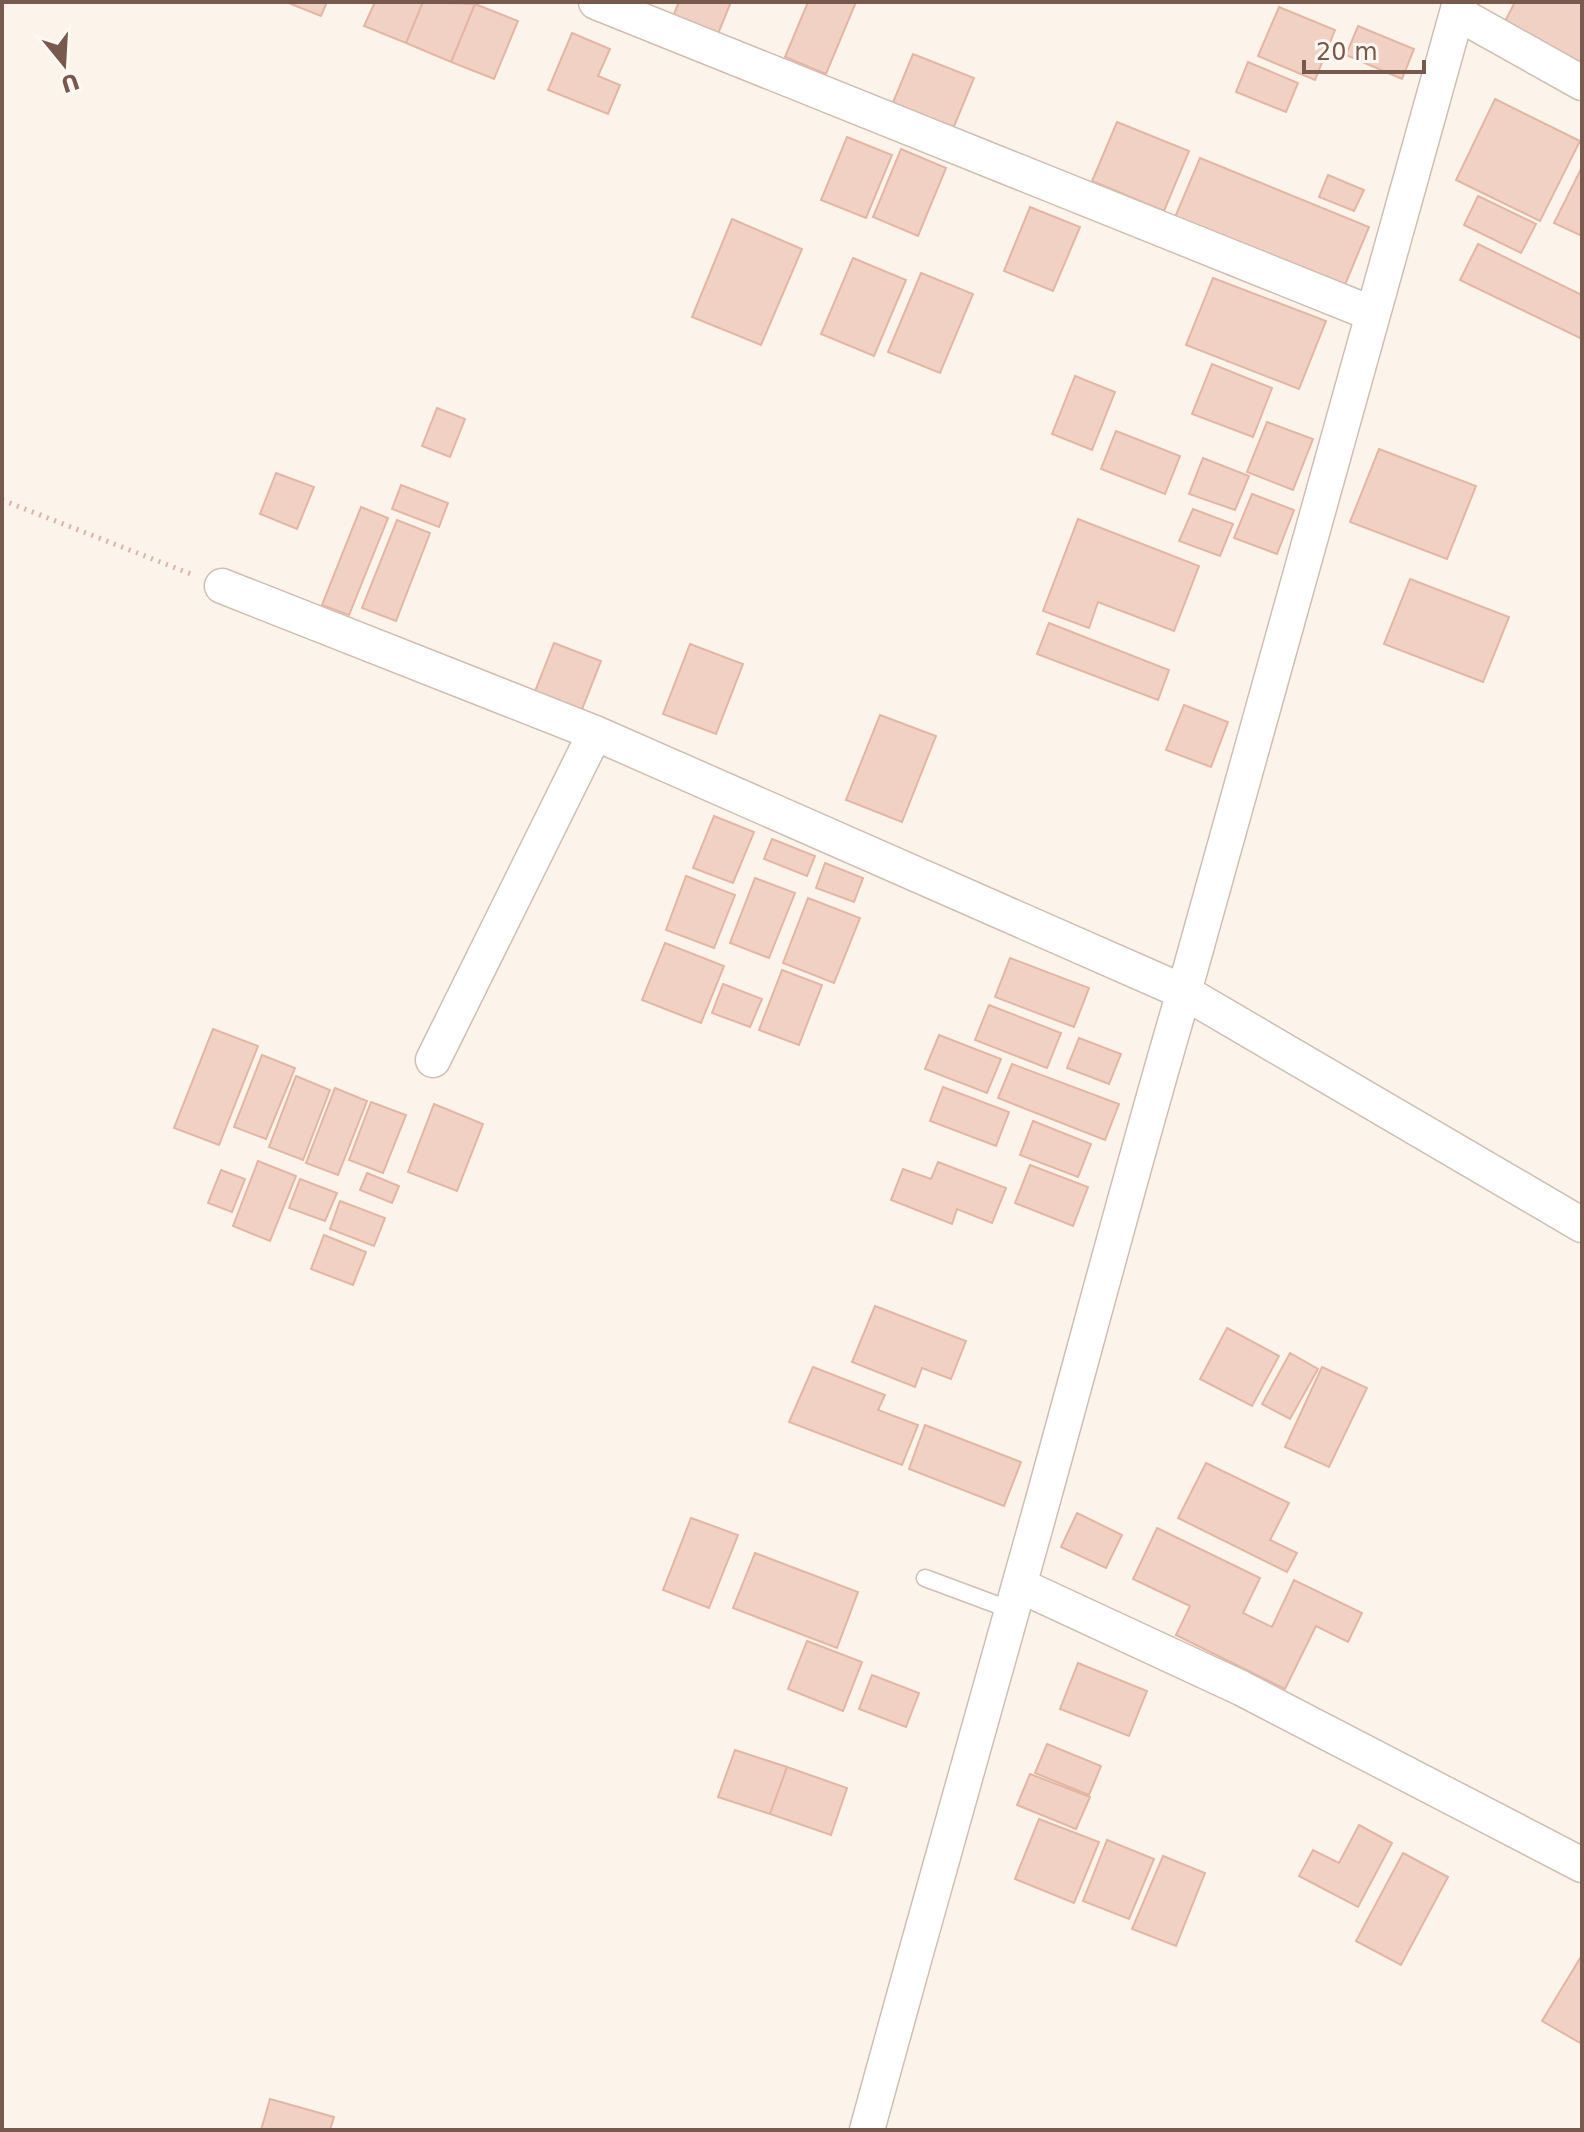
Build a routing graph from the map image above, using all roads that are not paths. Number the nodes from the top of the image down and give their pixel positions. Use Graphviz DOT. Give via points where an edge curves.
graph roads {
  1 [pos="596,2"];
  2 [pos="1458,7"];
  3 [pos="1582,83"];
  4 [pos="1373,314"];
  5 [pos="222,586"];
  6 [pos="595,733"];
  7 [pos="1184,992"];
  8 [pos="433,1060"];
  9 [pos="1582,1225"];
  10 [pos="925,1578"];
  11 [pos="1015,1598"];
  12 [pos="1582,1865"];
  13 [pos="867,2130"];
  1 -- 4 [label="street"];
  2 -- 3 [label="street"];
  2 -- 4 [label="street"];
  4 -- 7 [label="street"];
  5 -- 6 [label="street"];
  6 -- 7 [label="street"];
  6 -- 8 [label="street"];
  7 -- 9 [label="street"];
  7 -- 11 [label="street"];
  10 -- 11 [label="lane"];
  11 -- 12 [label="street" via="1241,1688"];
  11 -- 13 [label="street"];
}
